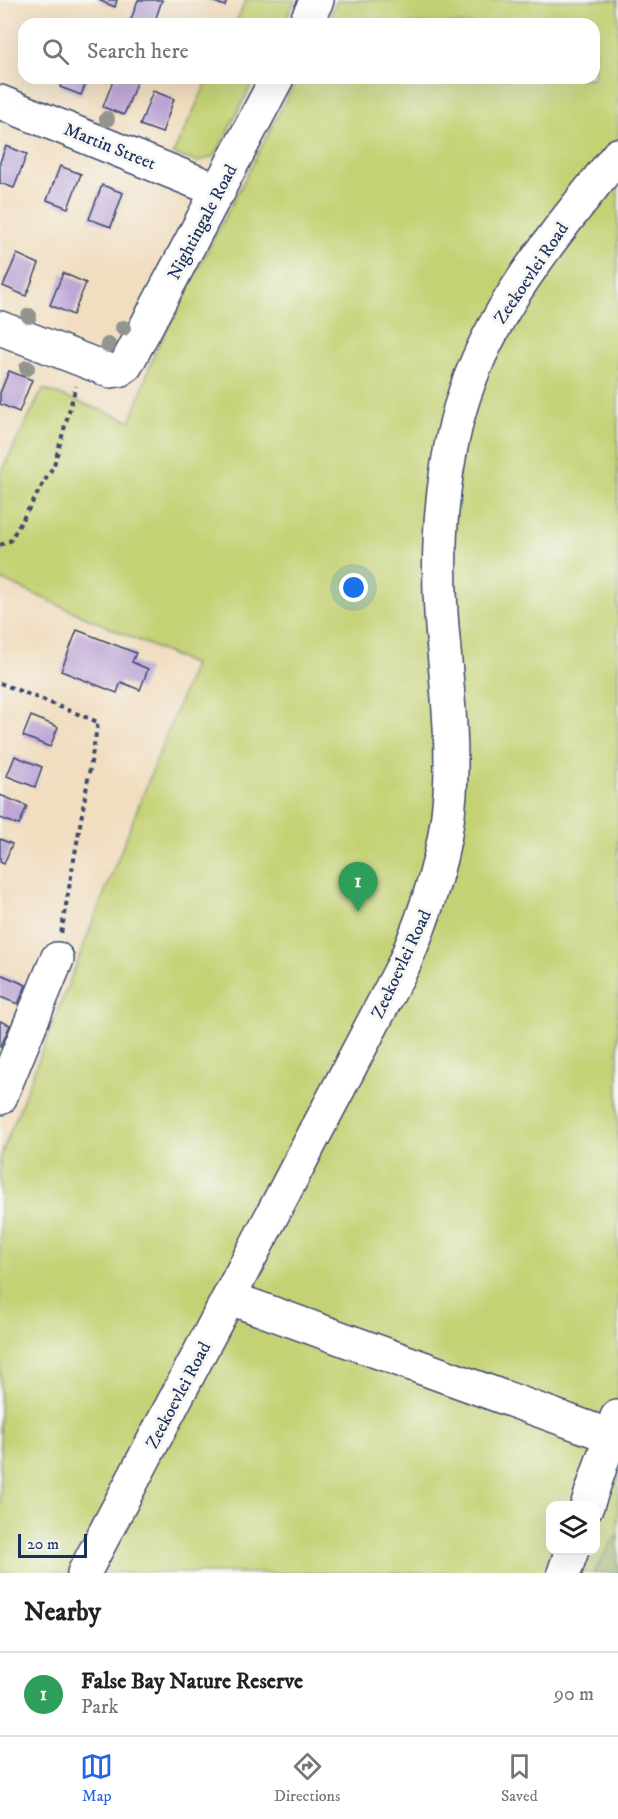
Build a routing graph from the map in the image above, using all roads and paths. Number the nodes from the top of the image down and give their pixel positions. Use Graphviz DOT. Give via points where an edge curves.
graph roads {
  1 [pos="317,0"];
  2 [pos="308,18"];
  3 [pos="274,84"];
  4 [pos="0,102"];
  5 [pos="618,155"];
  6 [pos="219,190"];
  7 [pos="0,328"];
  8 [pos="118,368"];
  9 [pos="0,545"];
  10 [pos="0,682"];
  11 [pos="57,959"];
  12 [pos="0,1098"];
  13 [pos="230,1298"];
  14 [pos="614,1426"];
  15 [pos="589,1501"];
  16 [pos="571,1555"];
  17 [pos="84,1573"];
  18 [pos="564,1573"];
  1 -- 2 [label="street"];
  3 -- 6 [label="street, Nightingale Road"];
  4 -- 6 [label="street, Martin Street"];
  5 -- 13 [label="street, Zeekoevlei Road" via="536,259 505,306 466,389 442,498 441,610 451,753 450,795 430,900 404,964"];
  6 -- 8 [label="street, Nightingale Road"];
  7 -- 8 [label="street"];
  8 -- 9 [label="path" via="77,382 54,465 10,541"];
  10 -- 11 [label="path" via="98,722"];
  11 -- 12 [label="street"];
  13 -- 14 [label="street"];
  13 -- 17 [label="street, Zeekoevlei Road"];
  14 -- 15 [label="street"];
  16 -- 18 [label="street"];
}
